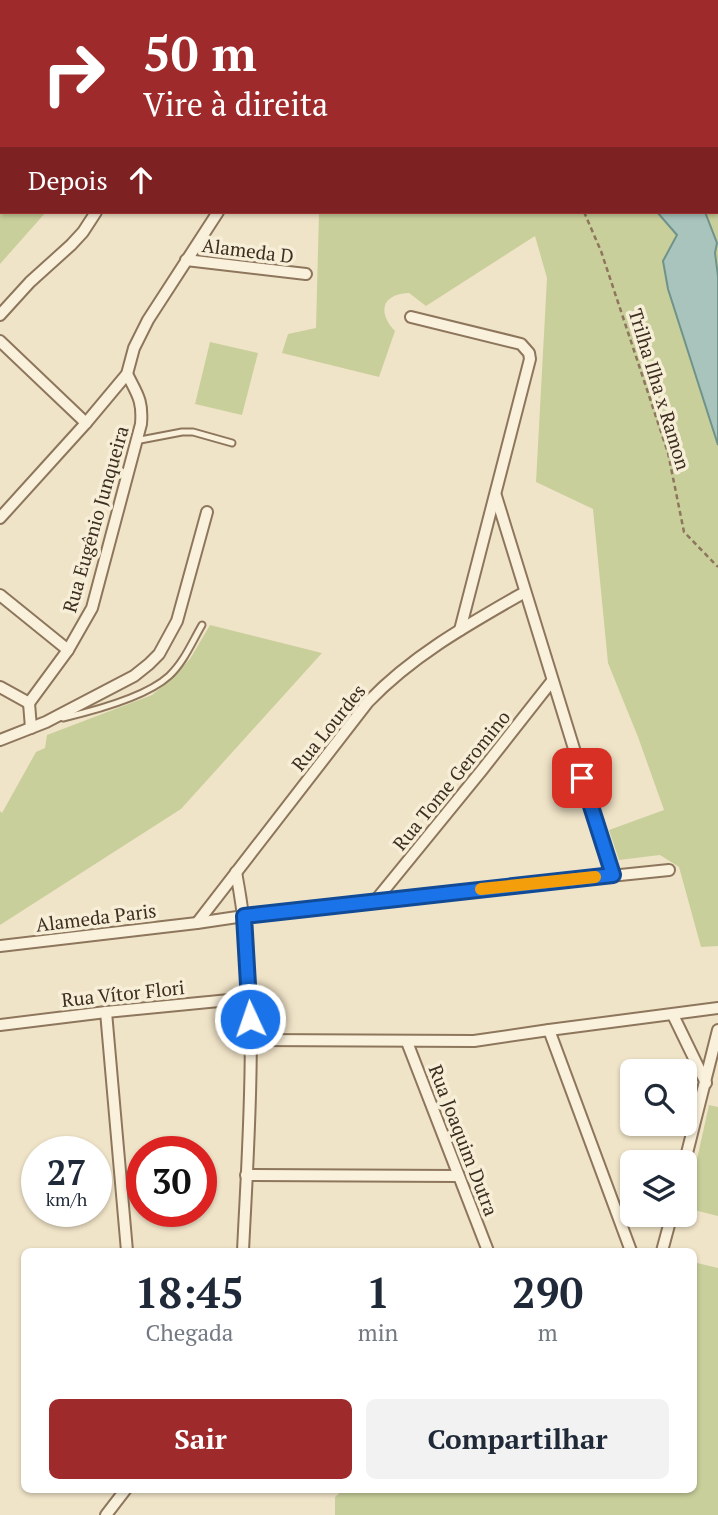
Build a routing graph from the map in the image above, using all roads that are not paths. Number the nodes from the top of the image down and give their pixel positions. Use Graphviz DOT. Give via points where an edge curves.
graph roads {
  1 [pos="95,214"];
  2 [pos="217,214"];
  3 [pos="186,260"];
  4 [pos="306,274"];
  5 [pos="0,315"];
  6 [pos="411,317"];
  7 [pos="0,341"];
  8 [pos="127,374"];
  9 [pos="86,423"];
  10 [pos="135,441"];
  11 [pos="232,443"];
  12 [pos="495,494"];
  13 [pos="207,512"];
  14 [pos="0,518"];
  15 [pos="525,592"];
  16 [pos="0,595"];
  17 [pos="202,625"];
  18 [pos="460,630"];
  19 [pos="68,650"];
  20 [pos="552,681"];
  21 [pos="0,687"];
  22 [pos="29,703"];
  23 [pos="46,722"];
  24 [pos="31,729"];
  25 [pos="0,740"];
  26 [pos="669,870"];
  27 [pos="236,872"];
  28 [pos="613,875"];
  29 [pos="376,900"];
  30 [pos="244,916"];
  31 [pos="197,923"];
  32 [pos="0,946"];
  33 [pos="250,998"];
  34 [pos="718,1009"];
  35 [pos="106,1012"];
  36 [pos="673,1015"];
  37 [pos="0,1024"];
  38 [pos="549,1030"];
  39 [pos="718,1030"];
  40 [pos="251,1040"];
  41 [pos="407,1042"];
  42 [pos="706,1083"];
  43 [pos="688,1150"];
  44 [pos="246,1175"];
  45 [pos="458,1176"];
  46 [pos="668,1227"];
  47 [pos="127,1248"];
  48 [pos="243,1248"];
  49 [pos="487,1248"];
  50 [pos="630,1248"];
  51 [pos="663,1248"];
  52 [pos="123,1493"];
  53 [pos="106,1515"];
  1 -- 5 [label="street" via="71,245"];
  2 -- 3 [label="street"];
  3 -- 4 [label="street, Alameda D"];
  3 -- 8 [label="street" via="148,320"];
  6 -- 12 [label="street" via="521,344 529,353"];
  7 -- 9 [label="street"];
  8 -- 9 [label="street"];
  8 -- 10 [label="street, Rua Eugênio Junqueira" via="141,400"];
  9 -- 14 [label="street"];
  10 -- 11 [label="lane" via="193,432"];
  10 -- 19 [label="street, Rua Eugênio Junqueira" via="92,608"];
  12 -- 15 [label="street"];
  12 -- 18 [label="street"];
  13 -- 23 [label="street" via="177,621 159,654 134,676"];
  15 -- 18 [label="street, Rua Lourdes"];
  15 -- 20 [label="street"];
  16 -- 19 [label="street"];
  17 -- 23 [label="lane" via="182,660 158,685 95,710"];
  18 -- 27 [label="street, Rua Lourdes" via="411,663 368,702"];
  19 -- 22 [label="street, Rua Eugênio Junqueira"];
  20 -- 28 [label="street"];
  20 -- 29 [label="street, Rua Tome Geromino"];
  21 -- 22 [label="street"];
  22 -- 24 [label="street"];
  23 -- 24 [label="street"];
  24 -- 25 [label="street"];
  26 -- 28 [label="street, Alameda Paris"];
  27 -- 30 [label="street"];
  27 -- 31 [label="street, Rua Lourdes"];
  28 -- 29 [label="street, Alameda Paris"];
  29 -- 30 [label="street, Alameda Paris"];
  30 -- 31 [label="street, Alameda Paris"];
  30 -- 33 [label="street"];
  31 -- 32 [label="street, Alameda Paris"];
  33 -- 35 [label="street, Rua Vítor Flori"];
  33 -- 40 [label="street"];
  34 -- 36 [label="street"];
  35 -- 37 [label="street, Rua Vítor Flori"];
  35 -- 47 [label="street"];
  36 -- 38 [label="street"];
  36 -- 42 [label="street"];
  38 -- 41 [label="street" via="474,1041"];
  38 -- 50 [label="street"];
  39 -- 42 [label="street"];
  40 -- 41 [label="street"];
  40 -- 44 [label="street"];
  41 -- 45 [label="street, Rua Joaquim Dutra"];
  42 -- 43 [label="street"];
  44 -- 45 [label="street"];
  44 -- 48 [label="street"];
  45 -- 49 [label="street, Rua Joaquim Dutra"];
  46 -- 51 [label="street"];
  52 -- 53 [label="street"];
}
